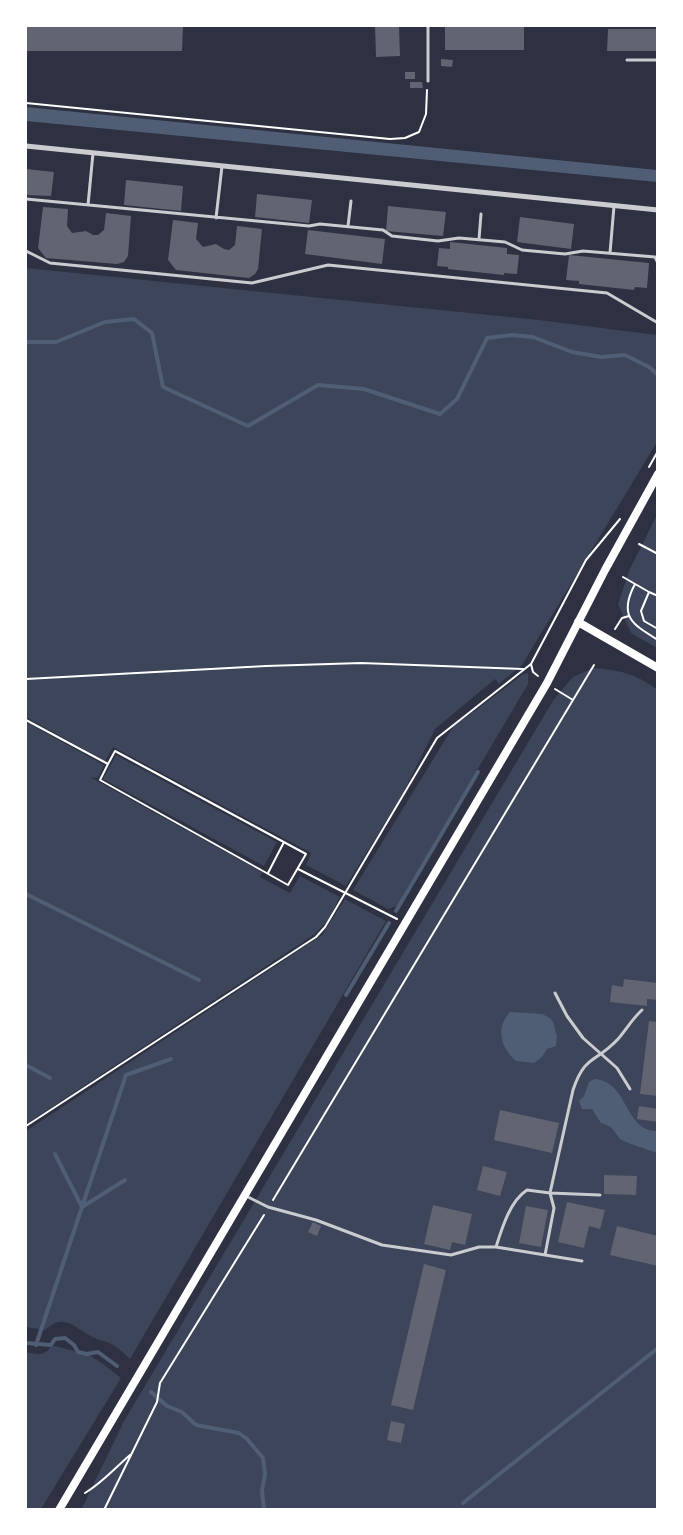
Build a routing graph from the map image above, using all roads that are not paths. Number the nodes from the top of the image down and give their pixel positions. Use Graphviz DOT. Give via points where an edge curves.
graph roads {
  1 [pos="428,26"];
  2 [pos="627,60"];
  3 [pos="657,60"];
  4 [pos="428,81"];
  5 [pos="26,146"];
  6 [pos="93,153"];
  7 [pos="222,166"];
  8 [pos="26,199"];
  9 [pos="351,201"];
  10 [pos="88,205"];
  11 [pos="614,206"];
  12 [pos="657,210"];
  13 [pos="481,214"];
  14 [pos="216,218"];
  15 [pos="348,227"];
  16 [pos="479,240"];
  17 [pos="26,251"];
  18 [pos="610,253"];
  19 [pos="657,263"];
  20 [pos="657,323"];
  21 [pos="657,474"];
  22 [pos="578,622"];
  23 [pos="657,668"];
  24 [pos="555,993"];
  25 [pos="642,1010"];
  26 [pos="601,1053"];
  27 [pos="630,1089"];
  28 [pos="550,1193"];
  29 [pos="600,1195"];
  30 [pos="245,1196"];
  31 [pos="496,1247"];
  32 [pos="544,1254"];
  33 [pos="582,1261"];
  34 [pos="59,1509"];
  1 -- 4 [label="lane"];
  2 -- 3 [label="lane"];
  5 -- 6 [label="street"];
  6 -- 7 [label="street"];
  6 -- 10 [label="lane"];
  7 -- 11 [label="street"];
  7 -- 14 [label="lane"];
  8 -- 10 [label="lane"];
  9 -- 15 [label="lane"];
  10 -- 14 [label="lane"];
  11 -- 12 [label="street"];
  11 -- 18 [label="lane"];
  13 -- 16 [label="lane"];
  14 -- 15 [label="lane"];
  15 -- 16 [label="lane" via="438,241"];
  16 -- 18 [label="lane" via="505,242 522,250"];
  17 -- 20 [label="lane" via="50,263 252,283 328,265 607,293"];
  18 -- 19 [label="lane" via="655,257"];
  21 -- 22 [label="main road"];
  22 -- 23 [label="main road"];
  22 -- 30 [label="main road" via="547,683"];
  24 -- 26 [label="lane" via="583,1038"];
  25 -- 26 [label="lane"];
  26 -- 27 [label="lane" via="617,1068"];
  26 -- 28 [label="lane" via="586,1062 578,1073"];
  28 -- 29 [label="lane"];
  28 -- 31 [label="lane" via="527,1190 519,1195"];
  28 -- 32 [label="lane" via="554,1208"];
  30 -- 31 [label="lane" via="268,1208 316,1220 382,1245 451,1255 479,1246"];
  30 -- 34 [label="main road"];
  31 -- 32 [label="lane"];
  32 -- 33 [label="lane"];
}
